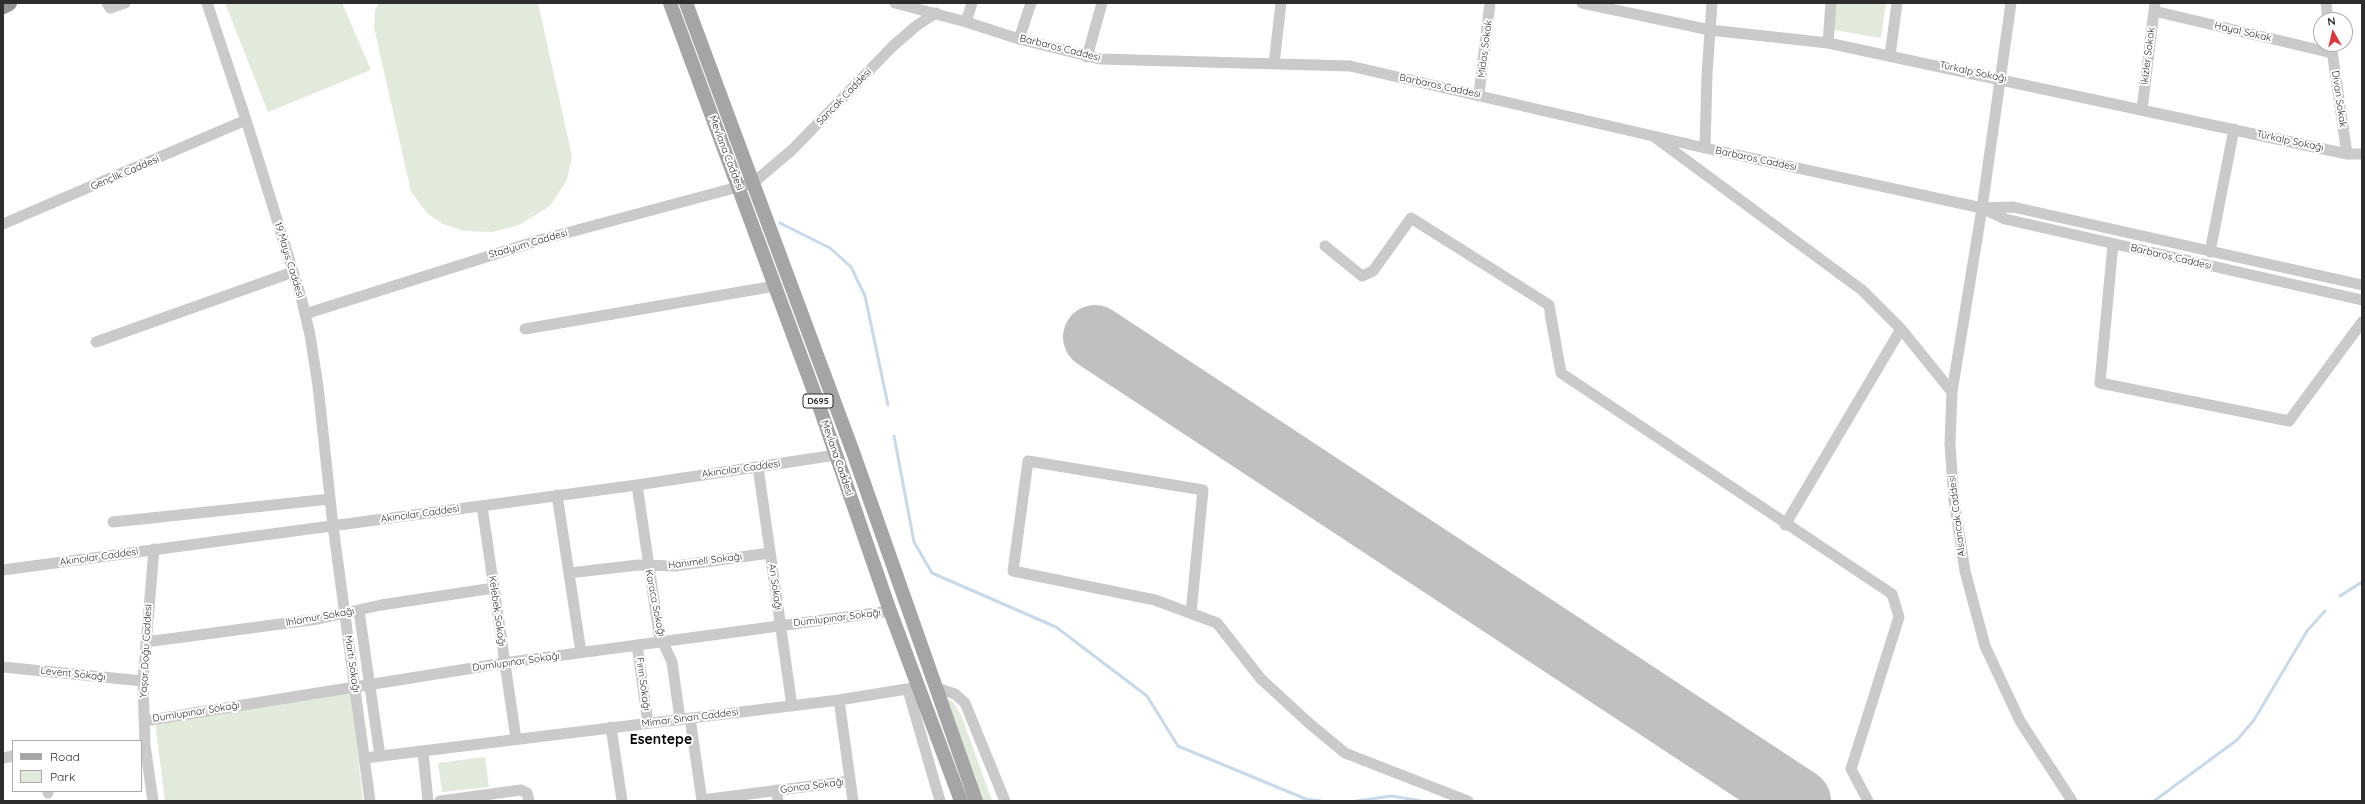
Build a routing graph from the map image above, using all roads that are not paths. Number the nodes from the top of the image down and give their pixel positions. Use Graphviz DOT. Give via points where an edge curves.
graph roads {
  1 [pos="9,3"];
  2 [pos="107,3"];
  3 [pos="125,3"];
  4 [pos="207,3"];
  5 [pos="670,3"];
  6 [pos="686,3"];
  7 [pos="895,3"];
  8 [pos="972,3"];
  9 [pos="1031,3"];
  10 [pos="1102,3"];
  11 [pos="1281,3"];
  12 [pos="1490,3"];
  13 [pos="1582,3"];
  14 [pos="1712,3"];
  15 [pos="1831,3"];
  16 [pos="1897,3"];
  17 [pos="2011,3"];
  18 [pos="908,4"];
  19 [pos="3,6"];
  20 [pos="2154,7"];
  21 [pos="936,13"];
  22 [pos="966,22"];
  23 [pos="1710,30"];
  24 [pos="1018,39"];
  25 [pos="1828,43"];
  26 [pos="2313,45"];
  27 [pos="2332,52"];
  28 [pos="1890,56"];
  29 [pos="1087,57"];
  30 [pos="1274,64"];
  31 [pos="2000,78"];
  32 [pos="1479,94"];
  33 [pos="2142,109"];
  34 [pos="246,120"];
  35 [pos="2234,129"];
  36 [pos="1651,134"];
  37 [pos="1706,148"];
  38 [pos="2347,154"];
  39 [pos="2362,154"];
  40 [pos="753,183"];
  41 [pos="740,188"];
  42 [pos="1982,208"];
  43 [pos="3,224"];
  44 [pos="2113,244"];
  45 [pos="1324,246"];
  46 [pos="2210,252"];
  47 [pos="293,272"];
  48 [pos="2362,284"];
  49 [pos="775,286"];
  50 [pos="2362,300"];
  51 [pos="305,314"];
  52 [pos="1550,314"];
  53 [pos="2362,322"];
  54 [pos="525,329"];
  55 [pos="1900,329"];
  56 [pos="96,342"];
  57 [pos="1561,373"];
  58 [pos="1952,392"];
  59 [pos="836,455"];
  60 [pos="758,467"];
  61 [pos="636,484"];
  62 [pos="558,494"];
  63 [pos="330,499"];
  64 [pos="482,506"];
  65 [pos="113,522"];
  66 [pos="1785,525"];
  67 [pos="333,526"];
  68 [pos="154,549"];
  69 [pos="770,553"];
  70 [pos="648,566"];
  71 [pos="3,570"];
  72 [pos="569,573"];
  73 [pos="494,588"];
  74 [pos="359,611"];
  75 [pos="890,611"];
  76 [pos="1191,613"];
  77 [pos="344,614"];
  78 [pos="781,625"];
  79 [pos="662,641"];
  80 [pos="146,642"];
  81 [pos="637,645"];
  82 [pos="581,652"];
  83 [pos="504,663"];
  84 [pos="3,667"];
  85 [pos="143,681"];
  86 [pos="370,684"];
  87 [pos="355,687"];
  88 [pos="914,688"];
  89 [pos="938,688"];
  90 [pos="839,700"];
  91 [pos="792,706"];
  92 [pos="685,718"];
  93 [pos="144,721"];
  94 [pos="648,723"];
  95 [pos="611,727"];
  96 [pos="516,739"];
  97 [pos="423,752"];
  98 [pos="380,756"];
  99 [pos="365,758"];
  100 [pos="850,781"];
  101 [pos="778,796"];
  102 [pos="702,800"];
  103 [pos="153,801"];
  104 [pos="370,801"];
  105 [pos="428,801"];
  106 [pos="440,801"];
  107 [pos="529,801"];
  108 [pos="622,801"];
  109 [pos="853,801"];
  110 [pos="940,801"];
  111 [pos="961,801"];
  112 [pos="976,801"];
  113 [pos="1005,801"];
  114 [pos="1468,801"];
  115 [pos="1868,801"];
  116 [pos="2072,801"];
  1 -- 19 [label="highway"];
  2 -- 3 [label="street" via="110,8"];
  4 -- 34 [label="street, 19 Mayıs Caddesi"];
  5 -- 41 [label="main road, Mevlana Caddesi / D695"];
  6 -- 40 [label="main road, Mevlana Caddesi / D695"];
  7 -- 18 [label="street, Barbaros Caddesi"];
  8 -- 22 [label="street"];
  9 -- 24 [label="street"];
  10 -- 29 [label="street"];
  11 -- 30 [label="street"];
  12 -- 32 [label="street, Midas Sokak"];
  13 -- 23 [label="street, Türkalp Sokağı"];
  14 -- 23 [label="street"];
  15 -- 25 [label="street"];
  16 -- 28 [label="street"];
  17 -- 31 [label="street, Alsancak Caddesi"];
  18 -- 21 [label="street, Barbaros Caddesi"];
  20 -- 26 [label="street, Hayal Sokak"];
  20 -- 33 [label="street, İkizler Sokak"];
  21 -- 22 [label="street, Barbaros Caddesi"];
  21 -- 40 [label="street, Sancak Caddesi" via="893,46 792,150"];
  22 -- 24 [label="street, Barbaros Caddesi"];
  23 -- 25 [label="street, Türkalp Sokağı"];
  23 -- 37 [label="street"];
  24 -- 29 [label="street, Barbaros Caddesi"];
  25 -- 28 [label="street, Türkalp Sokağı"];
  27 -- 38 [label="street, Divan Sokak"];
  28 -- 31 [label="street, Türkalp Sokağı"];
  29 -- 30 [label="street, Barbaros Caddesi"];
  30 -- 32 [label="street, Barbaros Caddesi" via="1350,66"];
  31 -- 33 [label="street, Türkalp Sokağı"];
  31 -- 42 [label="street, Alsancak Caddesi"];
  32 -- 36 [label="street, Barbaros Caddesi"];
  33 -- 35 [label="street, Türkalp Sokağı"];
  34 -- 43 [label="street, Gençlik Caddesi"];
  34 -- 47 [label="street, 19 Mayıs Caddesi"];
  35 -- 38 [label="street, Türkalp Sokağı"];
  35 -- 46 [label="street"];
  36 -- 37 [label="street, Barbaros Caddesi"];
  36 -- 55 [label="street" via="1862,290"];
  37 -- 42 [label="street, Barbaros Caddesi"];
  38 -- 39 [label="street, Türkalp Sokağı"];
  40 -- 41 [label="street, Stadyum Caddesi"];
  40 -- 89 [label="main road, Mevlana Caddesi / D695"];
  41 -- 49 [label="main road, Mevlana Caddesi / D695"];
  41 -- 51 [label="street, Stadyum Caddesi" via="540,240"];
  42 -- 44 [label="street, Barbaros Caddesi" via="2004,219"];
  42 -- 46 [label="street, Barbaros Caddesi" via="2012,207"];
  42 -- 58 [label="street, Alsancak Caddesi"];
  44 -- 50 [label="street, Barbaros Caddesi"];
  44 -- 53 [label="street" via="2100,383 2289,421"];
  45 -- 57 [label="street" via="1362,276 1373,271 1411,218 1549,305"];
  46 -- 48 [label="street, Barbaros Caddesi"];
  47 -- 51 [label="street, 19 Mayıs Caddesi"];
  47 -- 56 [label="street"];
  49 -- 54 [label="street"];
  49 -- 59 [label="main road, Mevlana Caddesi / D695"];
  51 -- 63 [label="street, 19 Mayıs Caddesi" via="318,386"];
  52 -- 57 [label="street"];
  55 -- 58 [label="street"];
  55 -- 66 [label="street"];
  57 -- 66 [label="street"];
  58 -- 116 [label="street, Alsancak Caddesi" via="1950,444 1958,537 1977,622 2007,697"];
  59 -- 60 [label="street, Akıncılar Caddesi"];
  59 -- 75 [label="main road, Mevlana Caddesi / D695"];
  60 -- 61 [label="street, Akıncılar Caddesi"];
  60 -- 69 [label="street, Arı Sokağı"];
  61 -- 62 [label="street, Akıncılar Caddesi"];
  61 -- 70 [label="street, Karaca Sokağı"];
  62 -- 64 [label="street, Akıncılar Caddesi"];
  62 -- 72 [label="street"];
  63 -- 65 [label="street"];
  63 -- 67 [label="street, 19 Mayıs Caddesi"];
  64 -- 67 [label="street, Akıncılar Caddesi"];
  64 -- 73 [label="street, Kelebek Sokağı"];
  66 -- 115 [label="street" via="1892,594 1899,617 1851,769"];
  67 -- 68 [label="street, Akıncılar Caddesi"];
  67 -- 77 [label="street, Martı Sokağı"];
  68 -- 71 [label="street, Akıncılar Caddesi"];
  68 -- 80 [label="street, Yaşar Doğu Caddesi"];
  69 -- 70 [label="street, Hanımeli Sokağı" via="675,566"];
  69 -- 78 [label="street, Arı Sokağı"];
  70 -- 72 [label="street, Hanımeli Sokağı"];
  70 -- 79 [label="street, Karaca Sokağı"];
  72 -- 82 [label="street"];
  73 -- 74 [label="street, Ihlamur Sokağı" via="380,605"];
  73 -- 83 [label="street, Kelebek Sokağı"];
  74 -- 77 [label="street, Ihlamur Sokağı"];
  74 -- 86 [label="street, Martı Sokağı"];
  75 -- 78 [label="street, Dumlupınar Sokağı"];
  75 -- 88 [label="main road, Mevlana Caddesi / D695"];
  76 -- 76 [label="street" via="1155,600 1013,571 1028,461 1203,490"];
  76 -- 114 [label="street" via="1217,623 1260,678 1345,753"];
  77 -- 80 [label="street, Ihlamur Sokağı"];
  77 -- 87 [label="street, Martı Sokağı"];
  78 -- 79 [label="street, Dumlupınar Sokağı"];
  78 -- 91 [label="street, Arı Sokağı"];
  79 -- 81 [label="street, Dumlupınar Sokağı"];
  79 -- 92 [label="street, Karaca Sokağı" via="672,662"];
  80 -- 85 [label="street, Yaşar Doğu Caddesi"];
  81 -- 82 [label="street, Dumlupınar Sokağı"];
  81 -- 94 [label="street, Fırın Sokağı"];
  82 -- 83 [label="street, Dumlupınar Sokağı"];
  83 -- 86 [label="street, Dumlupınar Sokağı"];
  83 -- 96 [label="street, Kelebek Sokağı"];
  84 -- 85 [label="street, Levent Sokağı"];
  85 -- 93 [label="street, Yaşar Doğu Caddesi"];
  86 -- 87 [label="street, Dumlupınar Sokağı"];
  86 -- 98 [label="street, Martı Sokağı"];
  87 -- 93 [label="street, Dumlupınar Sokağı"];
  87 -- 99 [label="street, Martı Sokağı"];
  88 -- 90 [label="street, Mimar Sinan Caddesi"];
  88 -- 110 [label="street"];
  88 -- 111 [label="main road, Mevlana Caddesi / D695"];
  89 -- 112 [label="main road, Mevlana Caddesi / D695"];
  89 -- 113 [label="street" via="955,694 965,704"];
  90 -- 91 [label="street, Mimar Sinan Caddesi"];
  90 -- 100 [label="street"];
  91 -- 92 [label="street, Mimar Sinan Caddesi"];
  92 -- 94 [label="street, Mimar Sinan Caddesi"];
  92 -- 102 [label="street, Karaca Sokağı"];
  93 -- 103 [label="street, Yaşar Doğu Caddesi"];
  94 -- 95 [label="street, Mimar Sinan Caddesi"];
  95 -- 96 [label="street, Mimar Sinan Caddesi"];
  95 -- 108 [label="street"];
  96 -- 97 [label="street, Mimar Sinan Caddesi"];
  97 -- 98 [label="street, Mimar Sinan Caddesi"];
  97 -- 105 [label="street"];
  98 -- 99 [label="street, Mimar Sinan Caddesi"];
  99 -- 104 [label="street, Martı Sokağı"];
  100 -- 101 [label="street, Gonca Sokağı"];
  100 -- 109 [label="street"];
  101 -- 102 [label="street, Gonca Sokağı"];
  106 -- 107 [label="street" via="521,790 527,793"];
}
